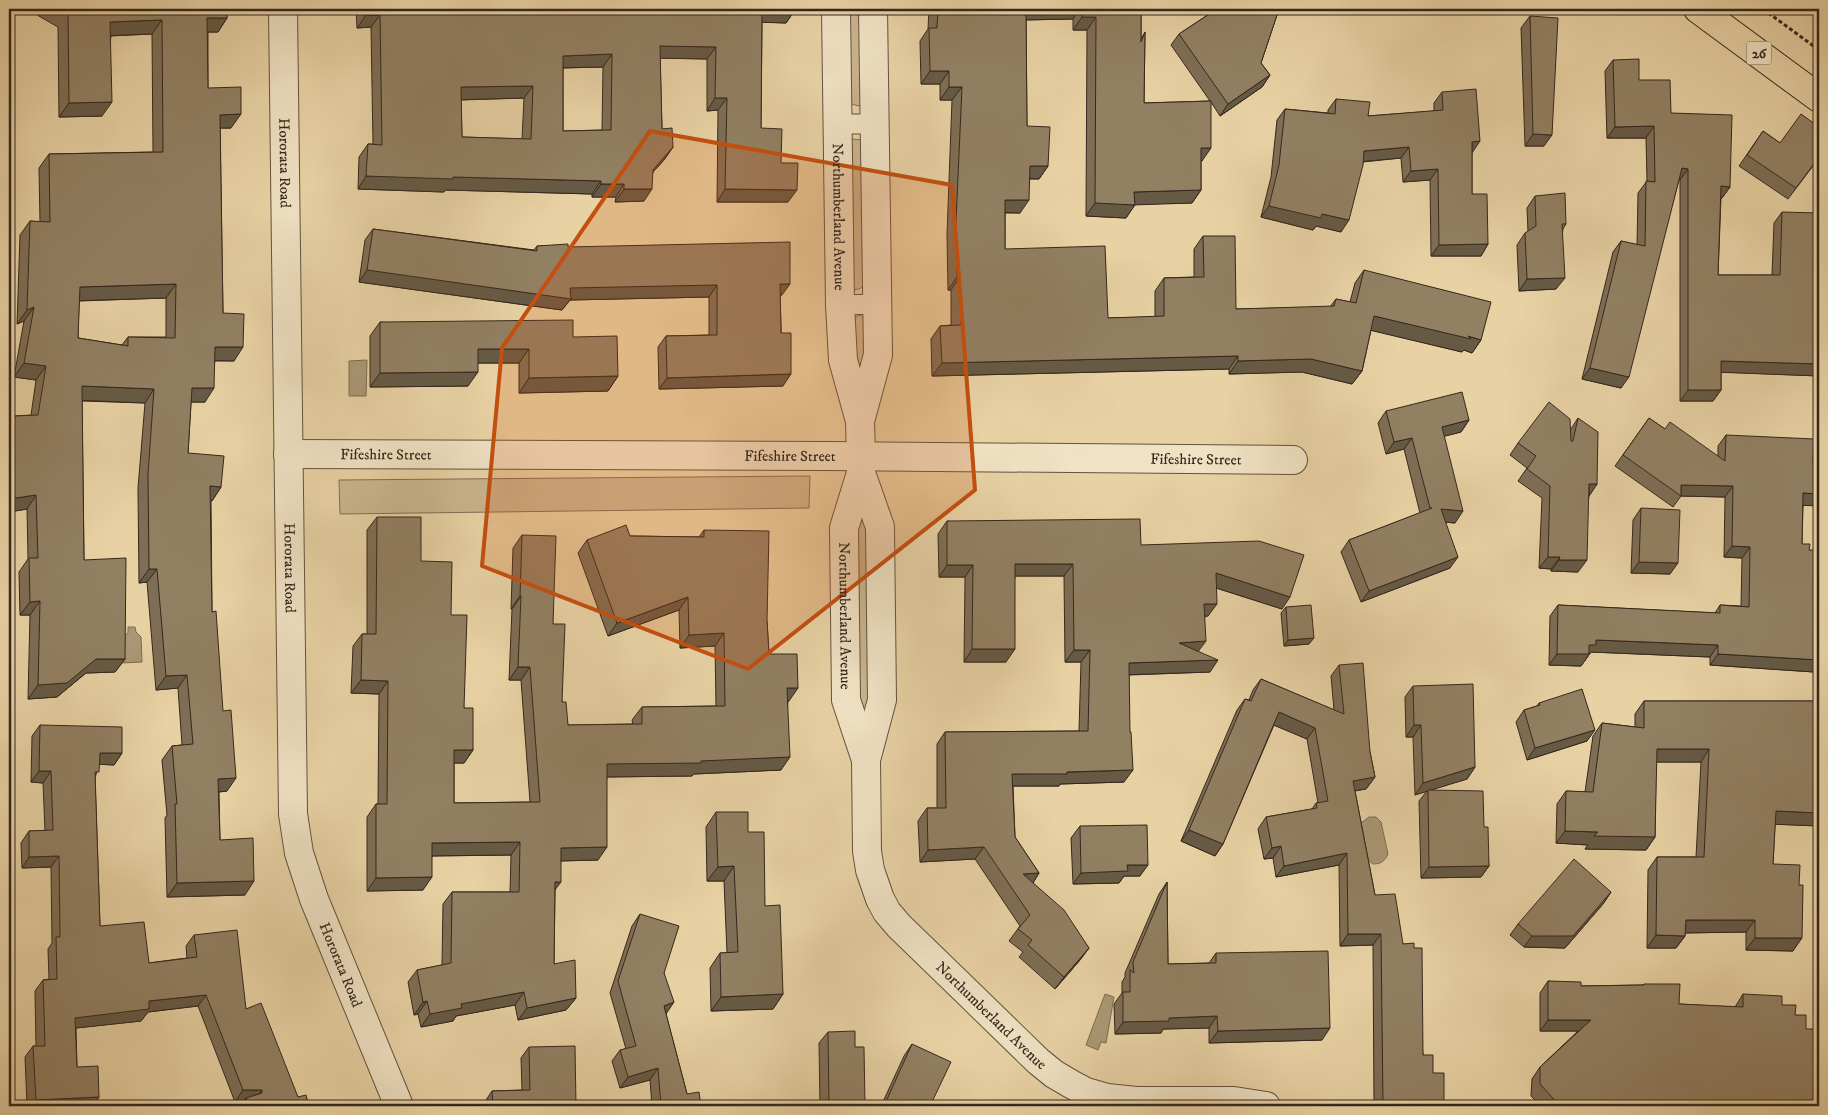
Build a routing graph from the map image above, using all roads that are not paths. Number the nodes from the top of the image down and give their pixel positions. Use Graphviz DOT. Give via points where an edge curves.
graph roads {
  1 [pos="283,9"];
  2 [pos="836,9"];
  3 [pos="873,9"];
  4 [pos="1698,9"];
  5 [pos="1819,98"];
  6 [pos="838,124"];
  7 [pos="875,124"];
  8 [pos="878,304"];
  9 [pos="840,305"];
  10 [pos="860,421"];
  11 [pos="288,454"];
  12 [pos="1293,460"];
  13 [pos="861,465"];
  14 [pos="866,760"];
  15 [pos="399,1106"];
  16 [pos="1266,1106"];
  1 -- 11 [label="street, Hororata Road"];
  2 -- 6 [label="street, Northumberland Avenue"];
  3 -- 7 [label="street, Northumberland Avenue"];
  4 -- 5 [label="main road, 26"];
  6 -- 7 [label="lane"];
  6 -- 9 [label="street, Northumberland Avenue"];
  7 -- 8 [label="street, Northumberland Avenue"];
  8 -- 9 [label="lane"];
  8 -- 10 [label="street, Northumberland Avenue" via="878,355"];
  9 -- 10 [label="street, Northumberland Avenue" via="843,360"];
  10 -- 13 [label="street, Northumberland Avenue"];
  11 -- 13 [label="street, Fifeshire Street"];
  11 -- 15 [label="street, Hororata Road" via="293,814 299,853 314,899"];
  12 -- 13 [label="street, Fifeshire Street"];
  13 -- 14 [label="street, Northumberland Avenue" via="880,527 882,700"];
  13 -- 14 [label="street, Northumberland Avenue" via="844,528 846,700"];
  14 -- 16 [label="street, Northumberland Avenue" via="867,851 870,870 887,912 1038,1061 1071,1084 1107,1098 1136,1101 1234,1100"];
}
